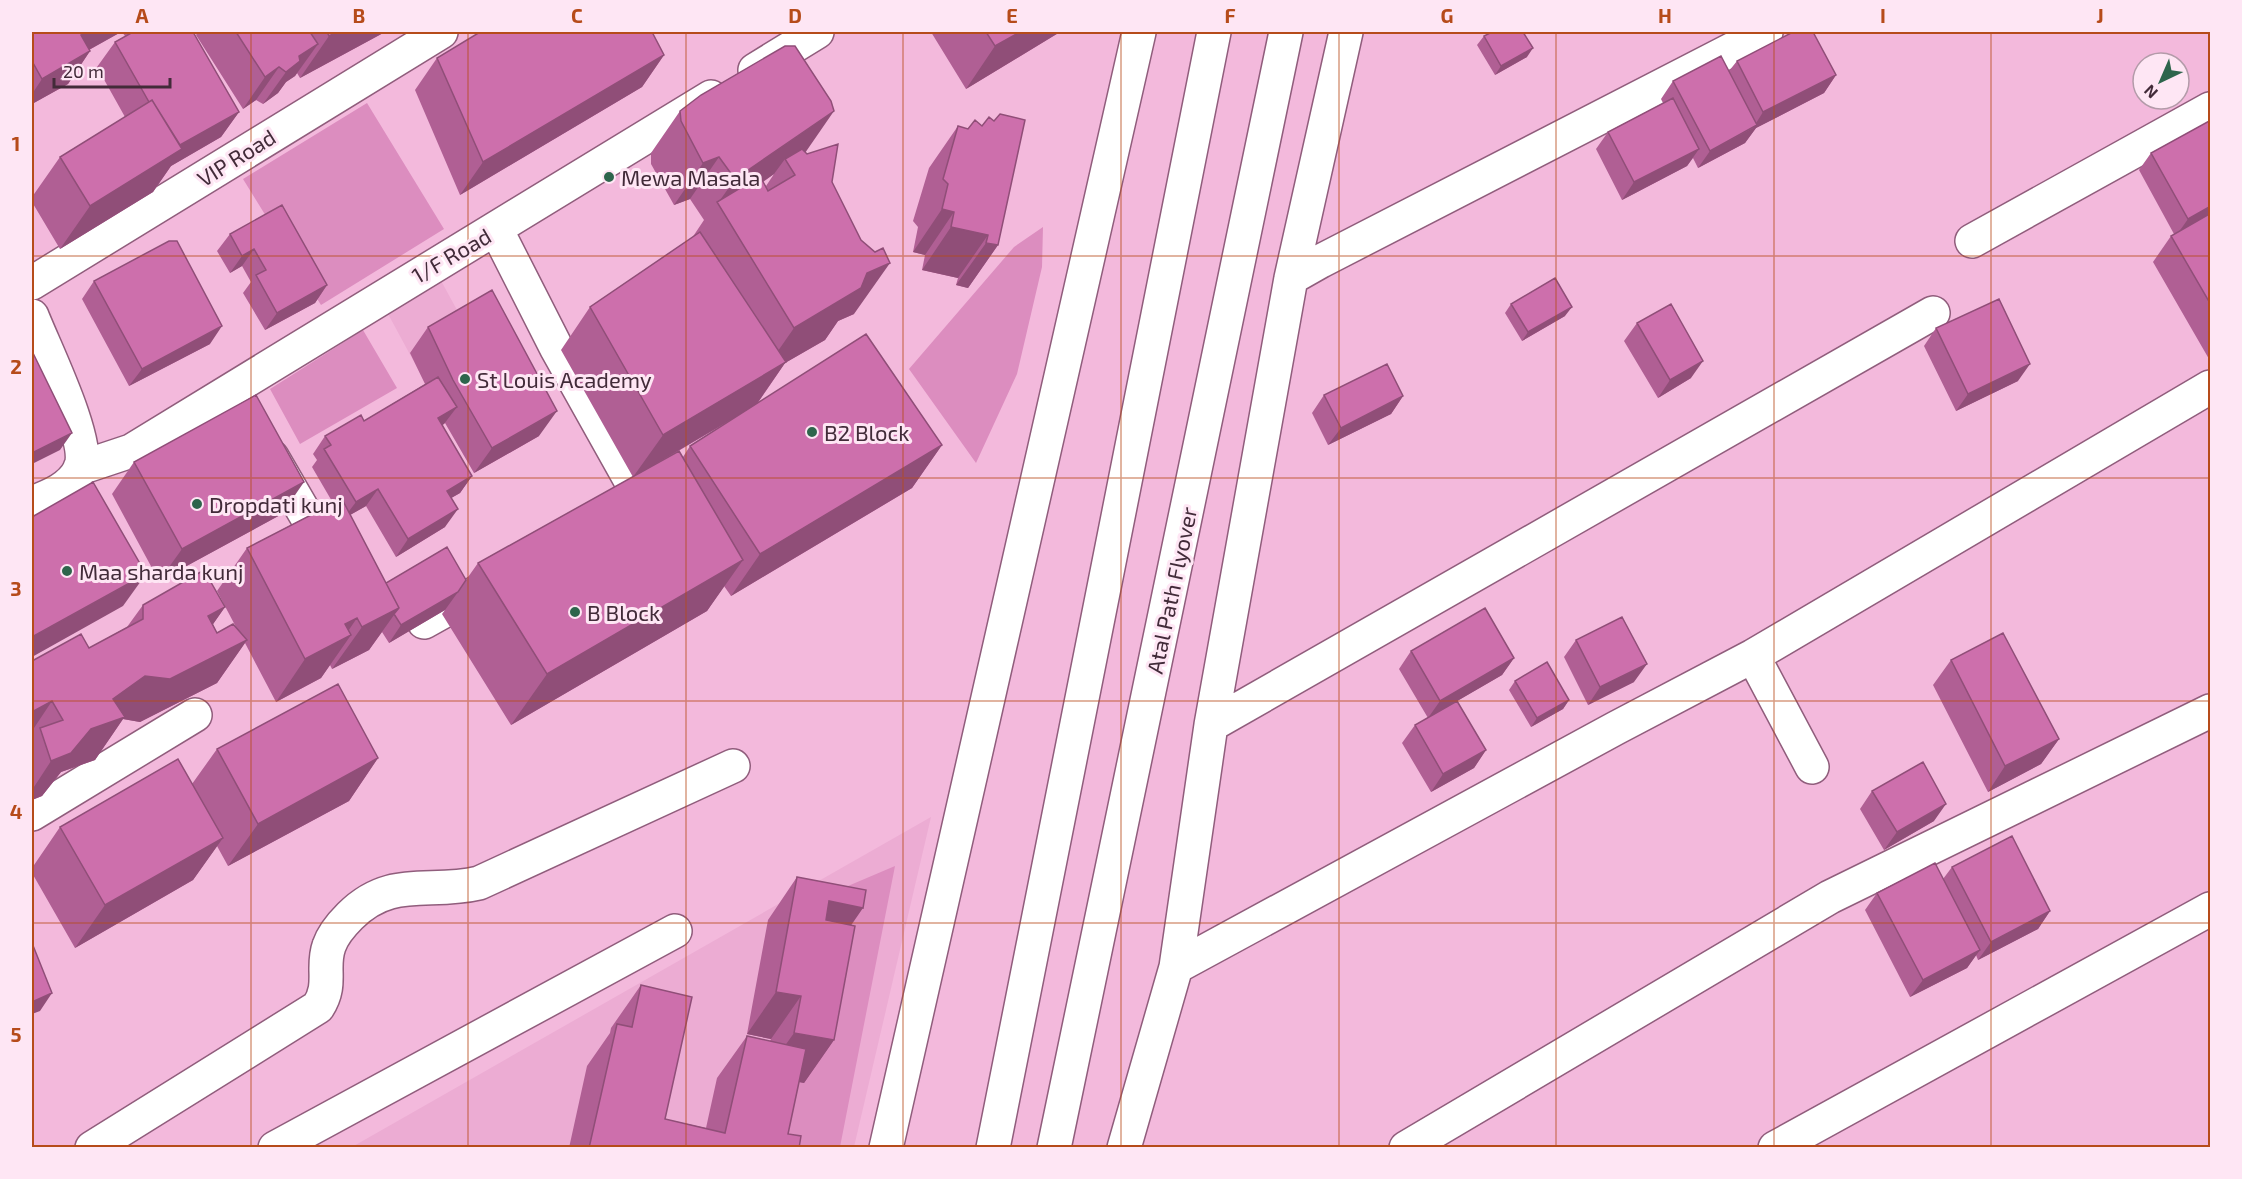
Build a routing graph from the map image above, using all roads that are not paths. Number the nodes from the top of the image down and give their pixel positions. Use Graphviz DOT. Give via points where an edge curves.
graph roads {
  1 [pos="441,32"];
  2 [pos="817,32"];
  3 [pos="1139,32"];
  4 [pos="1214,32"];
  5 [pos="1286,32"];
  6 [pos="1346,32"];
  7 [pos="1766,32"];
  8 [pos="2211,109"];
  9 [pos="496,230"];
  10 [pos="1972,241"];
  11 [pos="1291,278"];
  12 [pos="32,283"];
  13 [pos="1933,313"];
  14 [pos="32,316"];
  15 [pos="232,388"];
  16 [pos="2210,388"];
  17 [pos="80,468"];
  18 [pos="641,499"];
  19 [pos="32,503"];
  20 [pos="507,575"];
  21 [pos="346,583"];
  22 [pos="424,622"];
  23 [pos="1753,656"];
  24 [pos="2211,711"];
  25 [pos="195,715"];
  26 [pos="1211,725"];
  27 [pos="733,766"];
  28 [pos="1812,766"];
  29 [pos="32,814"];
  30 [pos="2211,909"];
  31 [pos="675,931"];
  32 [pos="1176,967"];
  33 [pos="92,1148"];
  34 [pos="275,1148"];
  35 [pos="886,1148"];
  36 [pos="993,1148"];
  37 [pos="1054,1148"];
  38 [pos="1124,1148"];
  39 [pos="1406,1148"];
  40 [pos="1775,1148"];
  1 -- 12 [label="street, VIP Road"];
  2 -- 9 [label="street, 1/F Road"];
  3 -- 35 [label="street"];
  4 -- 36 [label="street"];
  5 -- 37 [label="street, Atal Path Flyover"];
  6 -- 11 [label="street"];
  7 -- 11 [label="street"];
  8 -- 10 [label="street"];
  9 -- 15 [label="street, 1/F Road"];
  9 -- 18 [label="street"];
  11 -- 26 [label="street"];
  13 -- 26 [label="street"];
  14 -- 17 [label="street" via="78,431 83,453"];
  15 -- 17 [label="street, 1/F Road" via="131,451"];
  15 -- 21 [label="street"];
  16 -- 23 [label="street"];
  17 -- 19 [label="street" via="65,487"];
  20 -- 22 [label="street"];
  23 -- 28 [label="street"];
  23 -- 32 [label="street"];
  24 -- 39 [label="street" via="1830,897"];
  25 -- 29 [label="street"];
  26 -- 32 [label="street"];
  27 -- 33 [label="street" via="479,883 394,890 370,899 333,936 326,960 327,990 318,1007"];
  30 -- 40 [label="street"];
  31 -- 34 [label="street"];
  32 -- 38 [label="street"];
}
